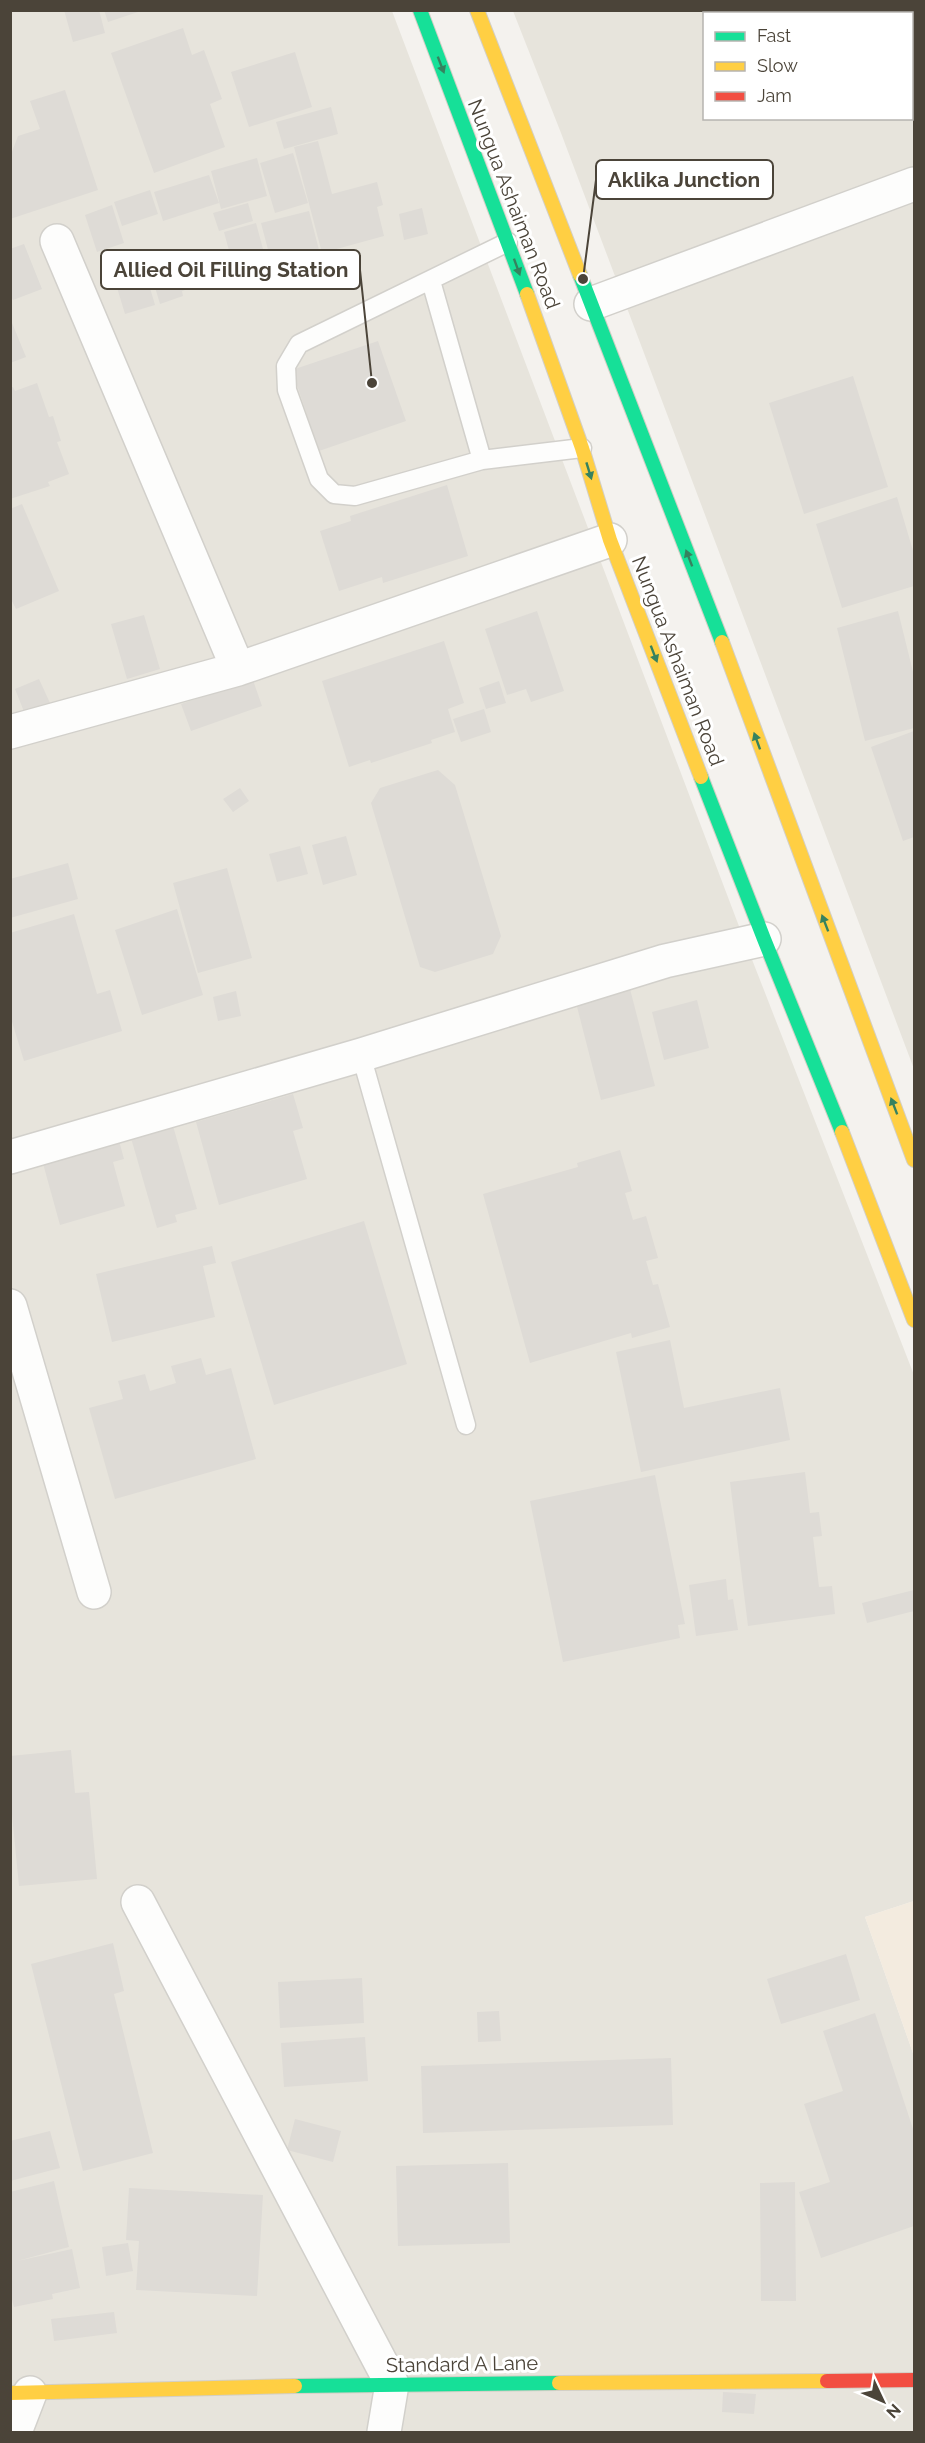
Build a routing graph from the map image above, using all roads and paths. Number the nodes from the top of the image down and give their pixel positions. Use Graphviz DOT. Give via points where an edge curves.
graph roads {
  1 [pos="420,10"];
  2 [pos="477,10"];
  3 [pos="915,184"];
  4 [pos="57,241"];
  5 [pos="508,242"];
  6 [pos="431,281"];
  7 [pos="591,304"];
  8 [pos="582,448"];
  9 [pos="483,460"];
  10 [pos="610,540"];
  11 [pos="238,669"];
  12 [pos="10,732"];
  13 [pos="764,939"];
  14 [pos="361,1055"];
  15 [pos="10,1157"];
  16 [pos="915,1160"];
  17 [pos="10,1306"];
  18 [pos="915,1320"];
  19 [pos="465,1425"];
  20 [pos="94,1592"];
  21 [pos="138,1902"];
  22 [pos="915,2380"];
  23 [pos="392,2384"];
  24 [pos="20,2393"];
  25 [pos="15,2433"];
  26 [pos="384,2433"];
  1 -- 5 [label="main road, Nungua Ashaiman Road, one-way"];
  2 -- 7 [label="main road, Nungua Ashaiman Road"];
  3 -- 7 [label="street"];
  4 -- 11 [label="street"];
  5 -- 6 [label="lane"];
  5 -- 8 [label="main road, Nungua Ashaiman Road, one-way"];
  6 -- 9 [label="lane"];
  6 -- 9 [label="lane" via="299,344 286,366 287,390 319,479 334,494 355,496"];
  16 -- 7 [label="main road, Nungua Ashaiman Road, one-way"];
  8 -- 9 [label="lane"];
  8 -- 10 [label="main road, Nungua Ashaiman Road, one-way"];
  10 -- 11 [label="street"];
  10 -- 13 [label="main road, Nungua Ashaiman Road, one-way"];
  11 -- 12 [label="street"];
  13 -- 14 [label="street" via="664,961"];
  13 -- 18 [label="main road, Nungua Ashaiman Road"];
  14 -- 15 [label="street"];
  14 -- 19 [label="lane"];
  17 -- 20 [label="street"];
  21 -- 23 [label="street"];
  22 -- 23 [label="main road, Standard A Lane"];
  23 -- 24 [label="main road, Standard A Lane"];
  23 -- 26 [label="street"];
  24 -- 25 [label="street"];
}
